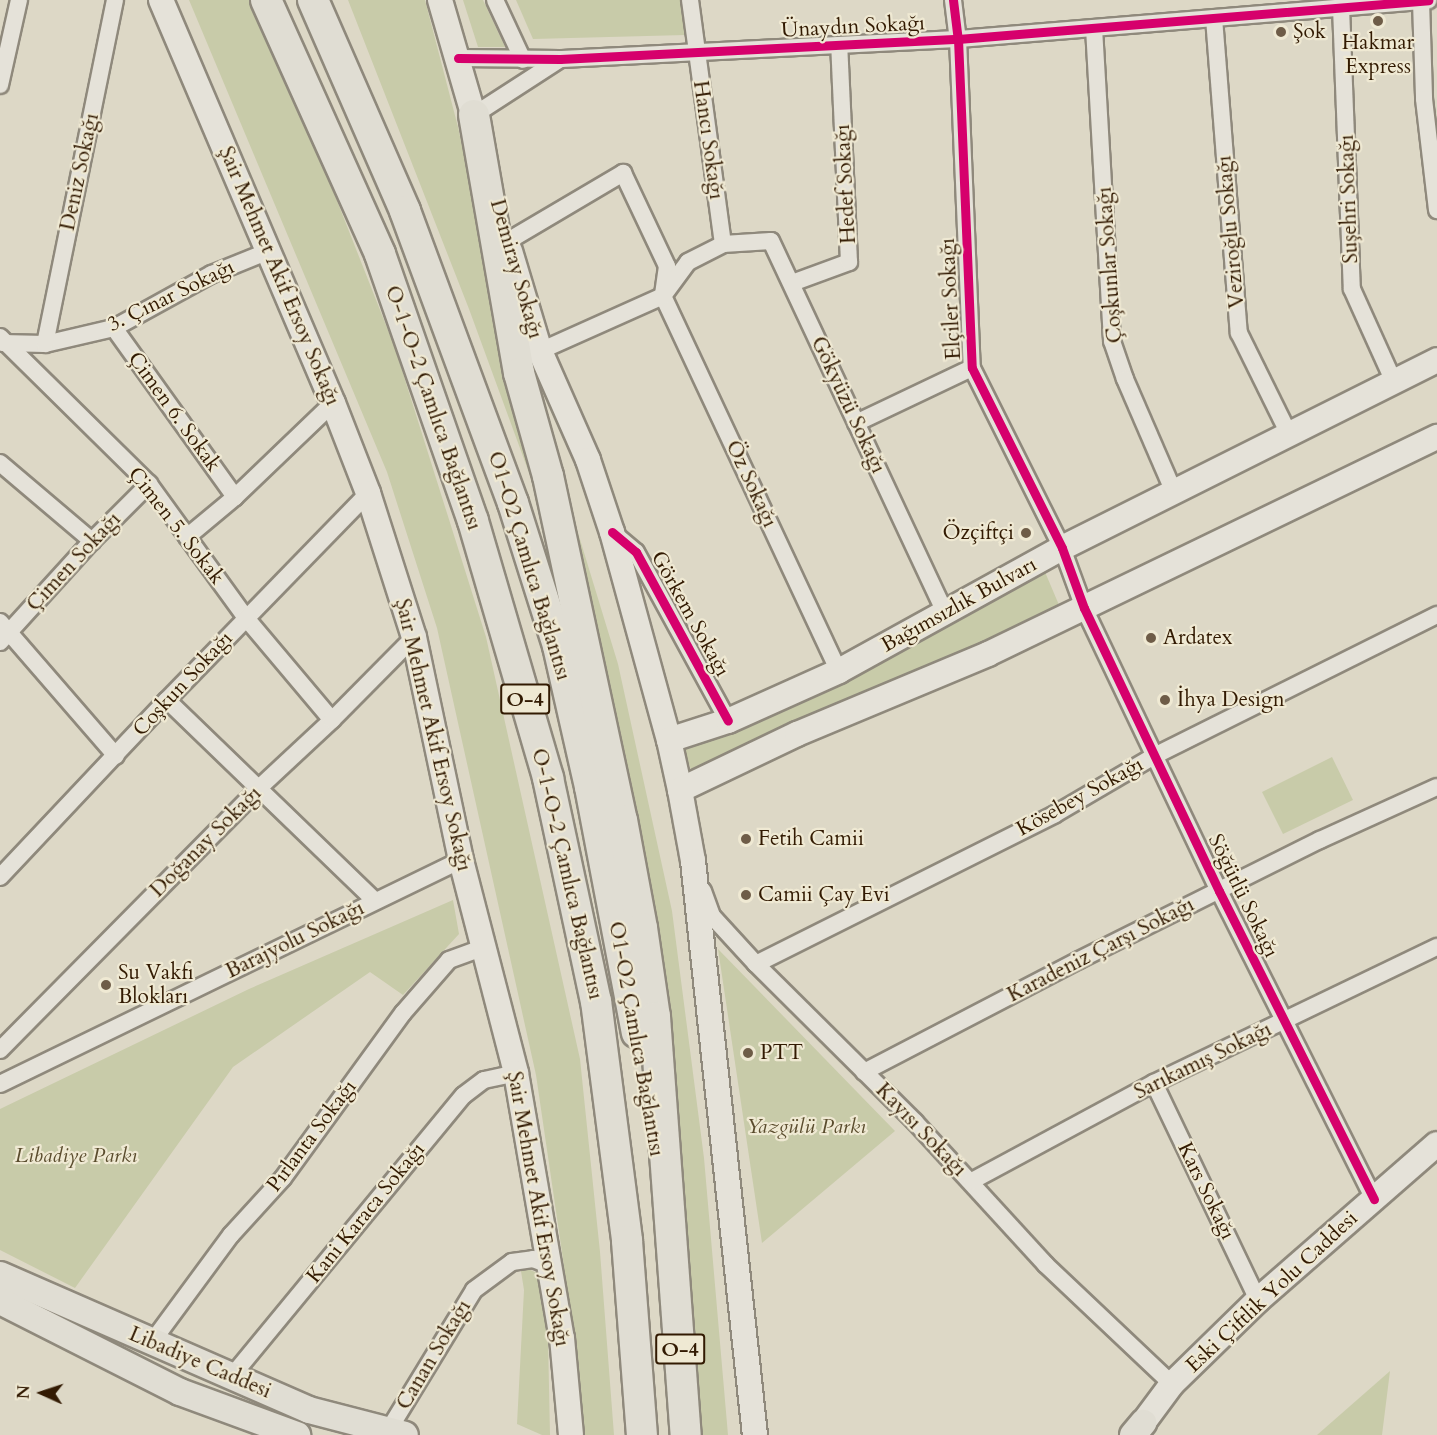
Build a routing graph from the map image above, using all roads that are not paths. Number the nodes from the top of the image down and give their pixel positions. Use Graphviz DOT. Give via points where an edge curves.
graph roads {
  1 [pos="19,0"];
  2 [pos="115,0"];
  3 [pos="161,0"];
  4 [pos="266,0"];
  5 [pos="313,0"];
  6 [pos="440,0"];
  7 [pos="495,0"];
  8 [pos="690,0"];
  9 [pos="953,0"];
  10 [pos="1428,0"];
  11 [pos="1421,1"];
  12 [pos="1341,7"];
  13 [pos="1214,18"];
  14 [pos="1094,28"];
  15 [pos="958,39"];
  16 [pos="839,45"];
  17 [pos="696,51"];
  18 [pos="458,58"];
  19 [pos="560,59"];
  20 [pos="523,60"];
  21 [pos="0,85"];
  22 [pos="474,115"];
  23 [pos="1437,210"];
  24 [pos="508,241"];
  25 [pos="723,243"];
  26 [pos="269,251"];
  27 [pos="792,283"];
  28 [pos="663,296"];
  29 [pos="114,328"];
  30 [pos="2,341"];
  31 [pos="45,344"];
  32 [pos="540,351"];
  33 [pos="1437,360"];
  34 [pos="972,368"];
  35 [pos="1394,382"];
  36 [pos="333,403"];
  37 [pos="856,423"];
  38 [pos="1289,434"];
  39 [pos="1437,437"];
  40 [pos="0,463"];
  41 [pos="149,484"];
  42 [pos="1174,492"];
  43 [pos="368,493"];
  44 [pos="235,497"];
  45 [pos="612,532"];
  46 [pos="187,537"];
  47 [pos="92,541"];
  48 [pos="1062,548"];
  49 [pos="1084,608"];
  50 [pos="945,613"];
  51 [pos="1437,615"];
  52 [pos="246,618"];
  53 [pos="3,631"];
  54 [pos="414,637"];
  55 [pos="838,671"];
  56 [pos="167,700"];
  57 [pos="332,720"];
  58 [pos="728,721"];
  59 [pos="669,740"];
  60 [pos="1156,755"];
  61 [pos="116,756"];
  62 [pos="1437,787"];
  63 [pos="259,788"];
  64 [pos="680,790"];
  65 [pos="461,860"];
  66 [pos="693,861"];
  67 [pos="0,877"];
  68 [pos="1219,891"];
  69 [pos="375,901"];
  70 [pos="486,947"];
  71 [pos="1437,947"];
  72 [pos="756,964"];
  73 [pos="1285,1021"];
  74 [pos="0,1050"];
  75 [pos="864,1072"];
  76 [pos="516,1073"];
  77 [pos="1154,1083"];
  78 [pos="0,1084"];
  79 [pos="1437,1144"];
  80 [pos="972,1181"];
  81 [pos="1374,1199"];
  82 [pos="671,1264"];
  83 [pos="549,1265"];
  84 [pos="0,1275"];
  85 [pos="1258,1300"];
  86 [pos="0,1301"];
  87 [pos="152,1342"];
  88 [pos="232,1376"];
  89 [pos="1172,1384"];
  90 [pos="1138,1431"];
  91 [pos="285,1433"];
  92 [pos="397,1433"];
  93 [pos="571,1435"];
  94 [pos="642,1435"];
  95 [pos="686,1435"];
  96 [pos="755,1435"];
  1 -- 21 [label="street"];
  2 -- 31 [label="street, Deniz Sokağı"];
  3 -- 26 [label="main road, Şair Mehmet Akif Ersoy Sokağı"];
  4 -- 94 [label="highway, O-1-O-2 Çamlıca Bağlantısı / O-4" via="380,254 473,521 548,778 596,1001 627,1241"];
  5 -- 82 [label="highway, O1-O2 Çamlıca Bağlantısı / O-4" via="405,211 513,503 558,645 638,1036"];
  6 -- 18 [label="main road, Demiray Sokağı"];
  7 -- 20 [label="street"];
  8 -- 17 [label="street, Hancı Sokağı"];
  9 -- 15 [label="street, Elçiler Sokağı"];
  10 -- 11 [label="street, Ünaydın Sokağı"];
  11 -- 12 [label="street, Ünaydın Sokağı"];
  11 -- 23 [label="street" via="1424,99"];
  12 -- 13 [label="street, Ünaydın Sokağı"];
  12 -- 35 [label="street, Suşehri Sokağı" via="1352,290"];
  13 -- 14 [label="street, Ünaydın Sokağı"];
  13 -- 38 [label="street, Veziroğlu Sokağı" via="1239,333"];
  14 -- 15 [label="street, Ünaydın Sokağı"];
  14 -- 42 [label="street, Çoşkunlar Sokağı" via="1112,341"];
  15 -- 16 [label="street, Ünaydın Sokağı"];
  15 -- 34 [label="street, Elçiler Sokağı"];
  16 -- 17 [label="street, Ünaydın Sokağı"];
  16 -- 27 [label="street, Hedef Sokağı" via="849,261"];
  17 -- 19 [label="street, Ünaydın Sokağı"];
  17 -- 25 [label="street, Hancı Sokağı"];
  18 -- 20 [label="street, Ünaydın Sokağı"];
  18 -- 22 [label="main road, Demiray Sokağı"];
  19 -- 20 [label="street, Ünaydın Sokağı"];
  19 -- 22 [label="street, Ünaydın Sokağı"];
  22 -- 24 [label="main road, Demiray Sokağı"];
  22 -- 82 [label="highway" via="519,373 548,476 642,928 654,1017"];
  24 -- 28 [label="street" via="623,173 667,266"];
  24 -- 32 [label="main road, Demiray Sokağı"];
  25 -- 27 [label="street, Gökyüzü Sokağı" via="771,242"];
  25 -- 28 [label="street" via="688,262"];
  26 -- 29 [label="street, 3. Çınar Sokağı" via="212,274"];
  26 -- 36 [label="main road, Şair Mehmet Akif Ersoy Sokağı"];
  27 -- 37 [label="street, Gökyüzü Sokağı"];
  28 -- 32 [label="street"];
  28 -- 55 [label="street, Öz Sokağı"];
  29 -- 31 [label="street, 3. Çınar Sokağı"];
  29 -- 44 [label="street, Çimen 6. Sokak"];
  30 -- 31 [label="street, 3. Çınar Sokağı"];
  30 -- 41 [label="street, Çimen 5. Sokak"];
  32 -- 45 [label="main road, Demiray Sokağı" via="588,460"];
  33 -- 35 [label="main road, Bağımsızlık Bulvarı"];
  34 -- 37 [label="street"];
  34 -- 48 [label="street, Elçiler Sokağı"];
  35 -- 38 [label="main road, Bağımsızlık Bulvarı"];
  36 -- 43 [label="main road, Şair Mehmet Akif Ersoy Sokağı"];
  36 -- 44 [label="street, Çimen 6. Sokak"];
  37 -- 50 [label="street, Gökyüzü Sokağı"];
  38 -- 42 [label="main road, Bağımsızlık Bulvarı"];
  39 -- 49 [label="main road"];
  40 -- 47 [label="street"];
  41 -- 46 [label="street, Çimen 5. Sokak"];
  41 -- 47 [label="street, Çimen Sokağı"];
  42 -- 48 [label="main road, Bağımsızlık Bulvarı"];
  43 -- 52 [label="street, Coşkun Sokağı"];
  43 -- 54 [label="main road, Şair Mehmet Akif Ersoy Sokağı"];
  44 -- 46 [label="street, Çimen 6. Sokak"];
  45 -- 58 [label="street, Görkem Sokağı" via="636,552"];
  45 -- 59 [label="main road, Demiray Sokağı"];
  46 -- 52 [label="street, Çimen 5. Sokak"];
  47 -- 53 [label="street, Çimen Sokağı"];
  48 -- 49 [label="street, Elçiler Sokağı"];
  48 -- 50 [label="main road, Bağımsızlık Bulvarı"];
  49 -- 60 [label="street, Söğütlü Sokağı"];
  49 -- 64 [label="main road" via="988,654 797,734"];
  50 -- 55 [label="main road, Bağımsızlık Bulvarı"];
  51 -- 60 [label="street, Kösebey Sokağı"];
  52 -- 56 [label="street, Coşkun Sokağı"];
  52 -- 57 [label="street, Çimen 5. Sokak"];
  53 -- 61 [label="street"];
  54 -- 57 [label="street, Doğanay Sokağı"];
  54 -- 65 [label="main road, Şair Mehmet Akif Ersoy Sokağı"];
  55 -- 58 [label="main road, Bağımsızlık Bulvarı"];
  56 -- 61 [label="street, Coşkun Sokağı"];
  56 -- 63 [label="street"];
  57 -- 63 [label="street, Doğanay Sokağı"];
  58 -- 59 [label="main road, Bağımsızlık Bulvarı"];
  59 -- 64 [label="main road, Demiray Sokağı"];
  60 -- 68 [label="street, Söğütlü Sokağı"];
  60 -- 72 [label="street, Kösebey Sokağı" via="1054,814"];
  61 -- 67 [label="street, Coşkun Sokağı"];
  62 -- 68 [label="street, Karadeniz Çarşı Sokağı"];
  63 -- 69 [label="street"];
  63 -- 74 [label="street, Doğanay Sokağı"];
  64 -- 66 [label="main road, Demiray Sokağı"];
  65 -- 69 [label="street, Barajyolu Sokağı"];
  65 -- 70 [label="main road, Şair Mehmet Akif Ersoy Sokağı"];
  66 -- 72 [label="street, Kayısı Sokağı" via="712,916"];
  66 -- 96 [label="main road, Demiray Sokağı"];
  68 -- 73 [label="street, Söğütlü Sokağı"];
  68 -- 75 [label="street, Karadeniz Çarşı Sokağı"];
  69 -- 78 [label="street, Barajyolu Sokağı"];
  70 -- 76 [label="main road, Şair Mehmet Akif Ersoy Sokağı"];
  70 -- 87 [label="street, Pırlanta Sokağı" via="449,960 403,1012 283,1179 231,1235"];
  71 -- 73 [label="street, Sarıkamış Sokağı"];
  72 -- 75 [label="street, Kayısı Sokağı"];
  73 -- 77 [label="street, Sarıkamış Sokağı"];
  73 -- 81 [label="street, Söğütlü Sokağı"];
  75 -- 80 [label="street, Kayısı Sokağı"];
  76 -- 83 [label="main road, Şair Mehmet Akif Ersoy Sokağı"];
  76 -- 88 [label="street, Kani Karaca Sokağı" via="484,1080 464,1095"];
  77 -- 80 [label="street, Sarıkamış Sokağı"];
  77 -- 85 [label="street, Kars Sokağı"];
  79 -- 81 [label="main road, Eski Çiftlik Yolu Caddesi"];
  80 -- 89 [label="street, Kayısı Sokağı" via="1045,1264"];
  81 -- 85 [label="main road, Eski Çiftlik Yolu Caddesi"];
  82 -- 95 [label="highway, O-4"];
  83 -- 92 [label="street, Canan Sokağı" via="533,1259 512,1262 474,1290"];
  83 -- 93 [label="main road, Şair Mehmet Akif Ersoy Sokağı" via="562,1338"];
  84 -- 87 [label="main road, Libadiye Caddesi"];
  85 -- 89 [label="main road, Eski Çiftlik Yolu Caddesi"];
  86 -- 91 [label="main road, Libadiye Caddesi" via="180,1392"];
  87 -- 88 [label="main road, Libadiye Caddesi"];
  88 -- 92 [label="main road, Libadiye Caddesi" via="309,1410"];
  89 -- 90 [label="main road, Eski Çiftlik Yolu Caddesi"];
}
